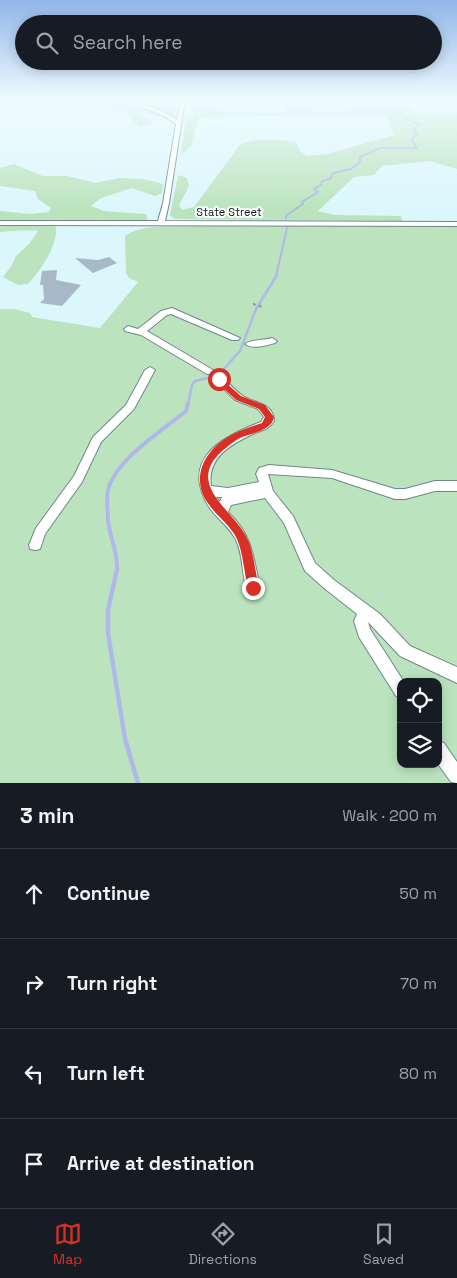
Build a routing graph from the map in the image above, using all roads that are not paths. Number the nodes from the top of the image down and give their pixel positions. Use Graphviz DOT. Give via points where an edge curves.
graph roads {
  1 [pos="177,136"];
  2 [pos="0,223"];
  3 [pos="161,223"];
  4 [pos="457,224"];
  5 [pos="128,329"];
  6 [pos="141,331"];
  7 [pos="235,338"];
  8 [pos="272,341"];
  9 [pos="250,344"];
  10 [pos="150,370"];
  11 [pos="210,372"];
  12 [pos="219,379"];
  13 [pos="457,486"];
  14 [pos="206,489"];
  15 [pos="267,489"];
  16 [pos="222,513"];
  17 [pos="35,545"];
  18 [pos="253,588"];
  19 [pos="365,611"];
  20 [pos="457,675"];
  21 [pos="397,685"];
  22 [pos="442,755"];
  23 [pos="457,776"];
  1 -- 3 [label="street"];
  2 -- 3 [label="street, State Street"];
  3 -- 4 [label="street, State Street"];
  5 -- 6 [label="street"];
  6 -- 7 [label="street" via="164,313 172,311"];
  6 -- 11 [label="street"];
  8 -- 9 [label="street"];
  10 -- 17 [label="street" via="130,407 94,444 78,479 40,532"];
  12 -- 14 [label="street" via="238,398 262,407 270,419 265,425 235,437 218,450 204,471"];
  13 -- 15 [label="street" via="436,486 394,494 332,474 275,470 263,472"];
  14 -- 15 [label="street" via="224,493"];
  14 -- 16 [label="street"];
  15 -- 16 [label="street" via="226,501"];
  15 -- 19 [label="street" via="289,520 310,567"];
  16 -- 18 [label="street" via="242,538"];
  19 -- 20 [label="street" via="405,651"];
  19 -- 21 [label="street" via="361,621 364,632"];
  22 -- 23 [label="street"];
}
